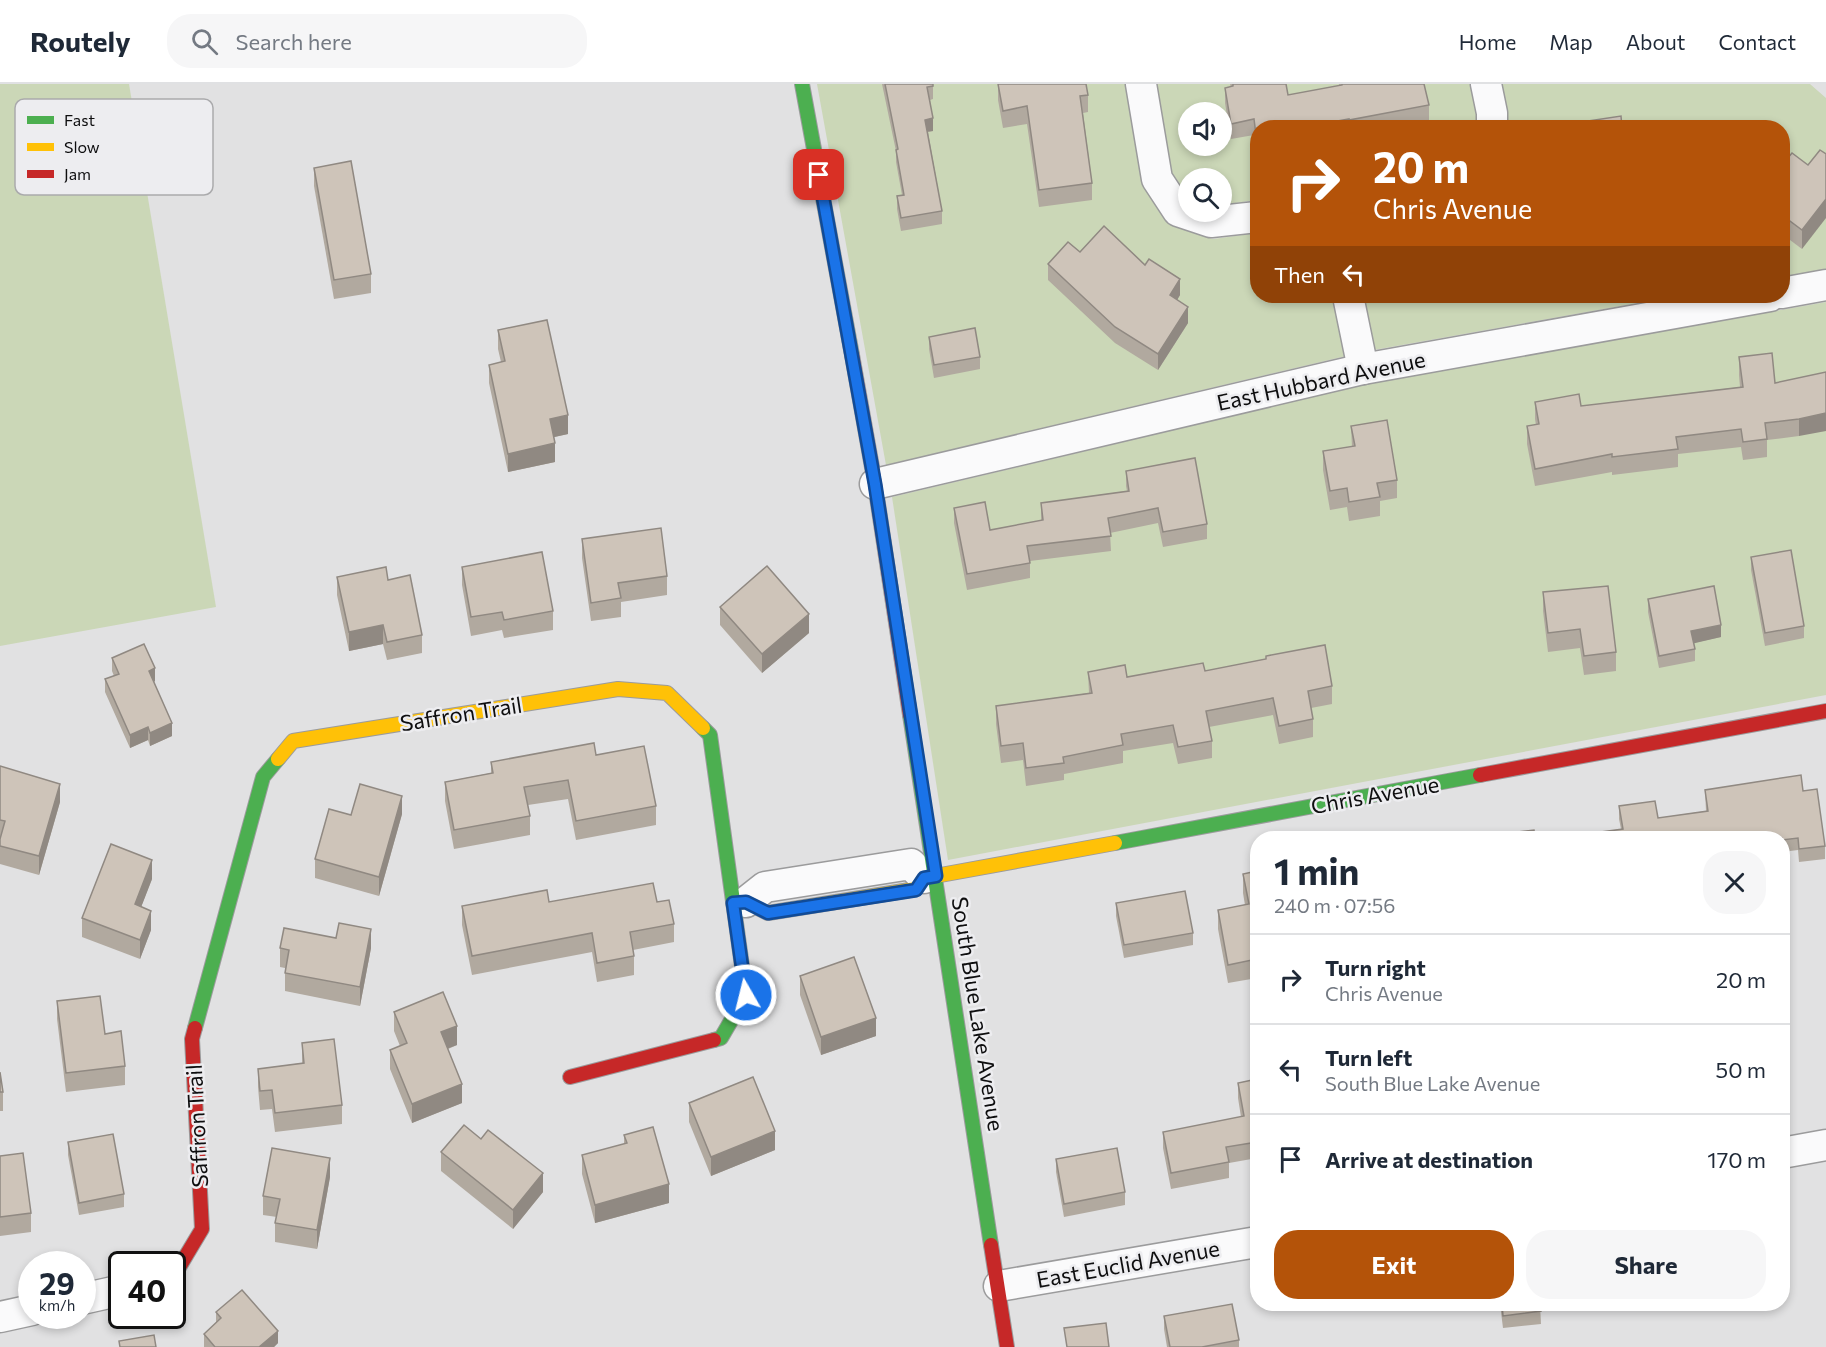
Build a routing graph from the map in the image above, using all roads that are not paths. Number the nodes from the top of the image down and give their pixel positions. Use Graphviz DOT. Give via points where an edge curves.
graph roads {
  1 [pos="802,84"];
  2 [pos="1141,84"];
  3 [pos="1486,84"];
  4 [pos="1492,120"];
  5 [pos="1250,218"];
  6 [pos="1826,285"];
  7 [pos="1790,292"];
  8 [pos="1349,303"];
  9 [pos="1731,303"];
  10 [pos="1363,369"];
  11 [pos="875,484"];
  12 [pos="1826,711"];
  13 [pos="930,877"];
  14 [pos="740,902"];
  15 [pos="570,1077"];
  16 [pos="1826,1145"];
  17 [pos="1790,1152"];
  18 [pos="1250,1243"];
  19 [pos="186,1255"];
  20 [pos="999,1286"];
  21 [pos="18,1313"];
  22 [pos="0,1317"];
  23 [pos="1007,1347"];
  1 -- 11 [label="street, South Blue Lake Avenue"];
  2 -- 5 [label="street" via="1157,179 1178,211 1211,222"];
  3 -- 4 [label="street"];
  6 -- 7 [label="street"];
  8 -- 10 [label="street"];
  9 -- 10 [label="street, East Hubbard Avenue"];
  10 -- 11 [label="street, East Hubbard Avenue"];
  11 -- 13 [label="street, South Blue Lake Avenue"];
  12 -- 13 [label="street, Chris Avenue"];
  13 -- 14 [label="street" via="911,864 765,887"];
  13 -- 20 [label="street, South Blue Lake Avenue"];
  14 -- 15 [label="street, Saffron Trail" via="746,995 721,1038"];
  14 -- 19 [label="street, Saffron Trail" via="710,735 667,693 618,689 293,741 263,777 192,1039 201,1229"];
  16 -- 17 [label="street"];
  18 -- 20 [label="street, East Euclid Avenue"];
  20 -- 23 [label="street, South Blue Lake Avenue"];
  21 -- 22 [label="street"];
}
